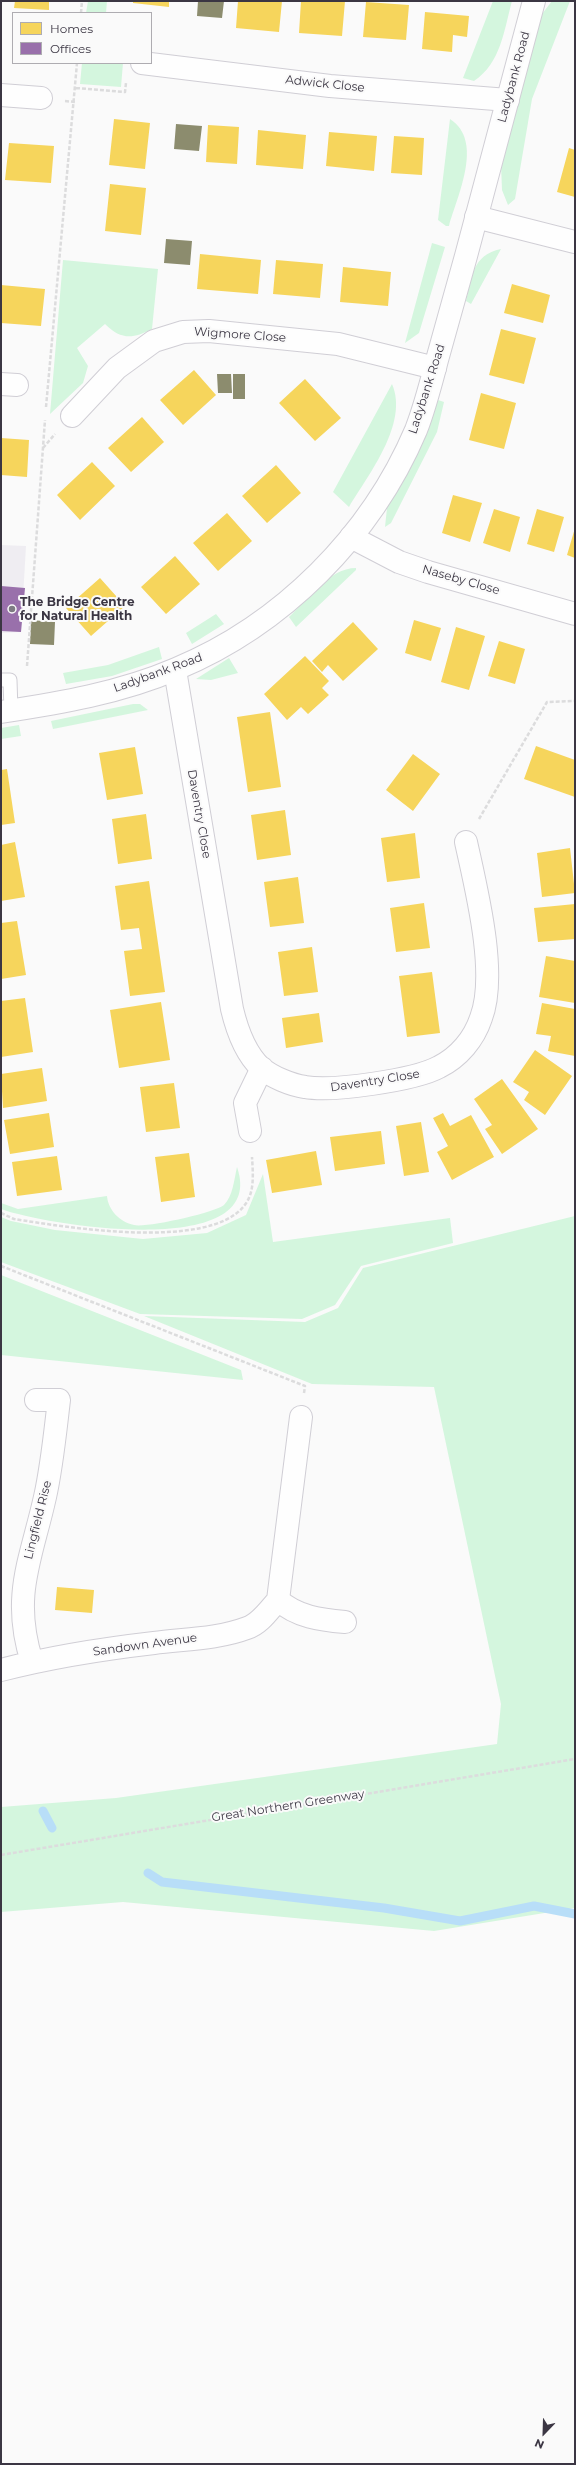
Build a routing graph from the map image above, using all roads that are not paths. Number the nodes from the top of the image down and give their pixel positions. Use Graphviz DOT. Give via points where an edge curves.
graph roads {
  1 [pos="534,1"];
  2 [pos="134,70"];
  3 [pos="1,95"];
  4 [pos="41,98"];
  5 [pos="508,100"];
  6 [pos="476,217"];
  7 [pos="575,242"];
  8 [pos="435,368"];
  9 [pos="72,416"];
  10 [pos="351,537"];
  11 [pos="575,614"];
  12 [pos="175,670"];
  13 [pos="1,680"];
  14 [pos="12,711"];
  15 [pos="466,842"];
  16 [pos="262,1068"];
  17 [pos="250,1130"];
  18 [pos="36,1400"];
  19 [pos="301,1417"];
  20 [pos="278,1600"];
  21 [pos="346,1622"];
  22 [pos="32,1662"];
  23 [pos="1,1670"];
  1 -- 5 [label="street, Ladybank Road"];
  2 -- 5 [label="street, Adwick Close"];
  3 -- 4 [label="street"];
  5 -- 6 [label="street, Ladybank Road"];
  6 -- 7 [label="street"];
  6 -- 8 [label="street, Ladybank Road"];
  8 -- 9 [label="street, Wigmore Close" via="338,344 209,330 182,332 154,341 117,368"];
  8 -- 10 [label="street, Ladybank Road" via="423,410 408,446 377,501"];
  10 -- 11 [label="street, Naseby Close" via="400,562 428,572"];
  10 -- 12 [label="street, Ladybank Road" via="312,580 267,617 229,644"];
  12 -- 14 [label="street, Ladybank Road" via="117,690"];
  12 -- 16 [label="street, Daventry Close" via="232,1009 242,1040 250,1055"];
  13 -- 14 [label="lane" via="10,680"];
  15 -- 16 [label="street, Daventry Close" via="482,926 487,986 482,1016 468,1043 440,1066 424,1074 320,1089 291,1083"];
  16 -- 17 [label="street" via="245,1103"];
  18 -- 22 [label="street, Lingfield Rise" via="59,1400 45,1497 23,1582 23,1617"];
  19 -- 20 [label="street"];
  20 -- 21 [label="street" via="287,1609 298,1614"];
  20 -- 22 [label="street, Sandown Avenue" via="259,1621 243,1629 218,1635"];
  22 -- 23 [label="street, Sandown Avenue"];
}
